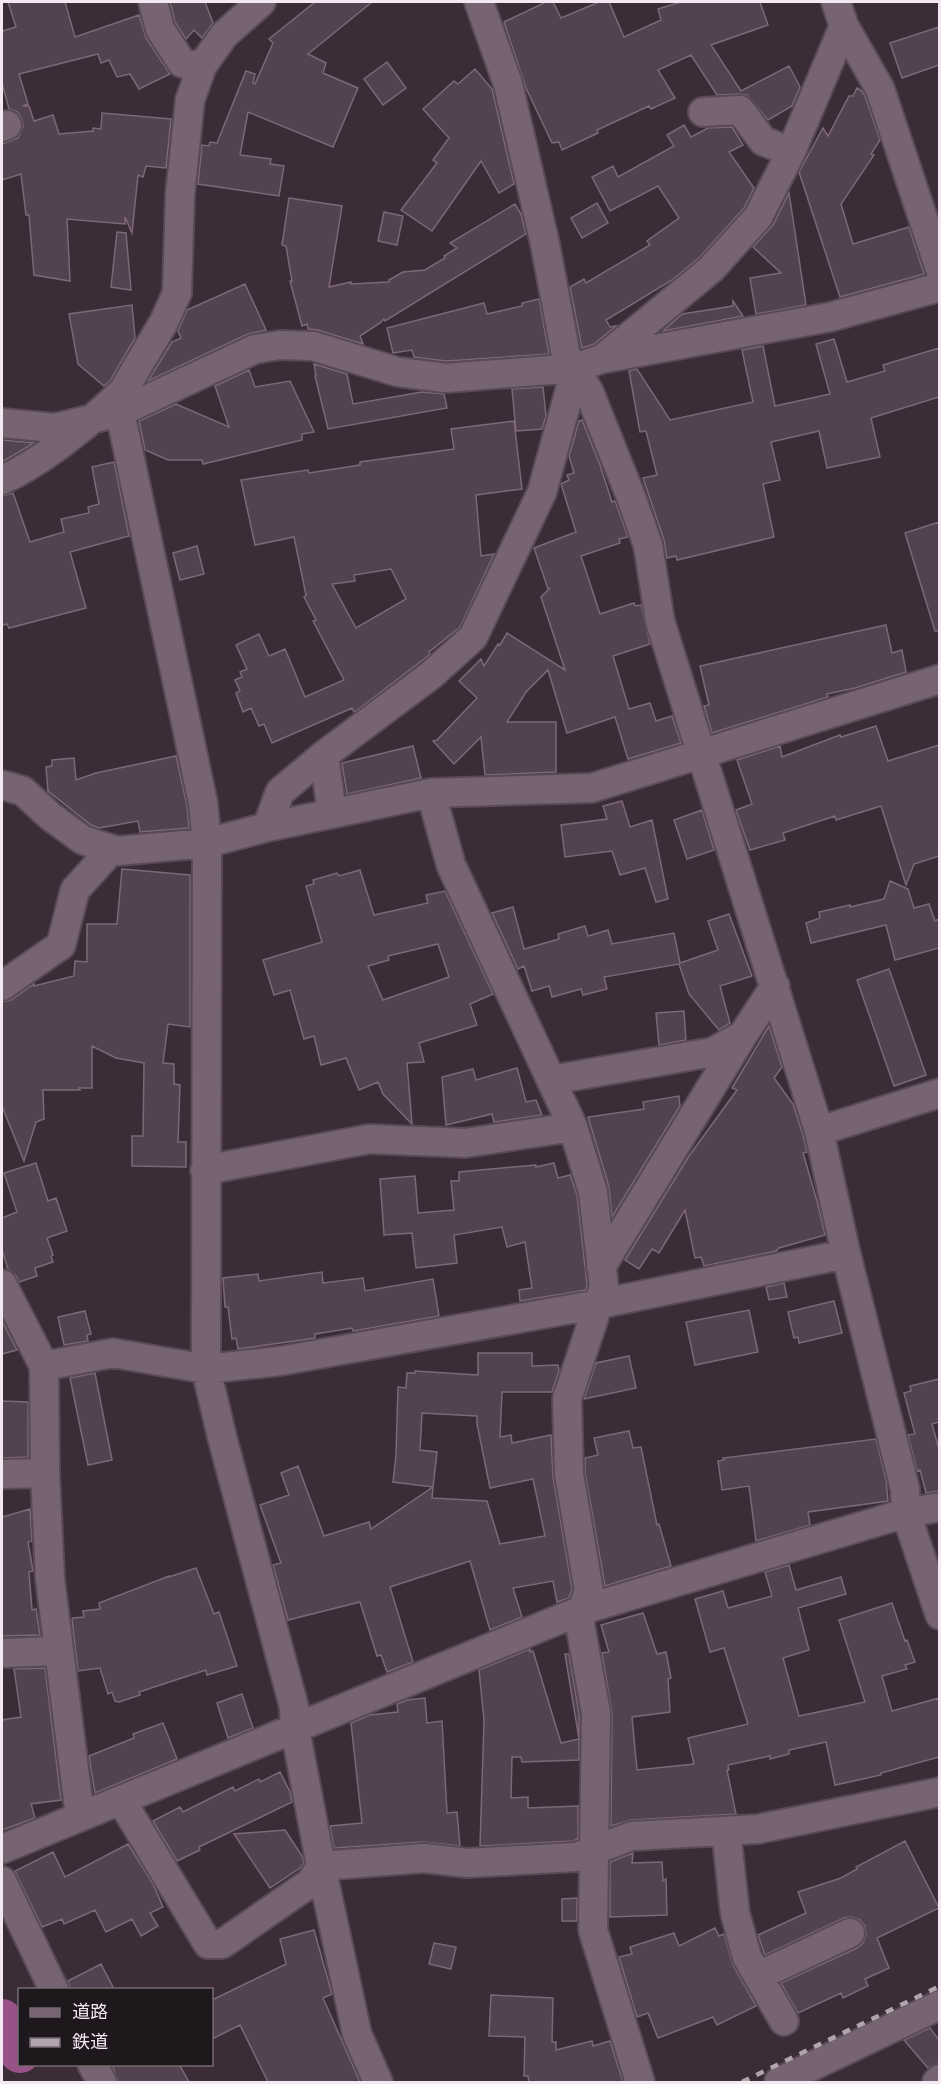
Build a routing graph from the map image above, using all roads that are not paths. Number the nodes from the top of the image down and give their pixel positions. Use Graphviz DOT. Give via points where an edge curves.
graph roads {
  1 [pos="153,2"];
  2 [pos="261,2"];
  3 [pos="479,2"];
  4 [pos="840,14"];
  5 [pos="202,66"];
  6 [pos="702,112"];
  7 [pos="791,152"];
  8 [pos="939,269"];
  9 [pos="939,287"];
  10 [pos="588,364"];
  11 [pos="109,410"];
  12 [pos="2,423"];
  13 [pos="60,433"];
  14 [pos="2,480"];
  15 [pos="939,679"];
  16 [pos="324,755"];
  17 [pos="701,755"];
  18 [pos="2,785"];
  19 [pos="431,793"];
  20 [pos="332,813"];
  21 [pos="267,827"];
  22 [pos="207,843"];
  23 [pos="108,849"];
  24 [pos="2,986"];
  25 [pos="775,986"];
  26 [pos="743,1035"];
  27 [pos="551,1080"];
  28 [pos="939,1093"];
  29 [pos="573,1127"];
  30 [pos="819,1131"];
  31 [pos="205,1170"];
  32 [pos="846,1254"];
  33 [pos="602,1267"];
  34 [pos="2,1284"];
  35 [pos="599,1304"];
  36 [pos="44,1366"];
  37 [pos="206,1370"];
  38 [pos="45,1473"];
  39 [pos="2,1474"];
  40 [pos="939,1507"];
  41 [pos="906,1513"];
  42 [pos="582,1610"];
  43 [pos="939,1615"];
  44 [pos="57,1651"];
  45 [pos="2,1653"];
  46 [pos="295,1729"];
  47 [pos="939,1792"];
  48 [pos="121,1800"];
  49 [pos="81,1816"];
  50 [pos="726,1831"];
  51 [pos="2,1849"];
  52 [pos="594,1850"];
  53 [pos="321,1866"];
  54 [pos="2,1881"];
  55 [pos="850,1933"];
  56 [pos="758,1976"];
  57 [pos="54,1988"];
  58 [pos="939,2005"];
  59 [pos="784,2021"];
  60 [pos="93,2066"];
  61 [pos="793,2080"];
  62 [pos="102,2082"];
  63 [pos="378,2082"];
  64 [pos="640,2082"];
  1 -- 5 [label="street" via="160,29 182,63"];
  2 -- 5 [label="street" via="224,35"];
  3 -- 10 [label="street" via="508,84 566,355"];
  4 -- 7 [label="street"];
  4 -- 8 [label="street" via="880,89"];
  5 -- 11 [label="street" via="190,100 180,195 177,293 164,322"];
  6 -- 7 [label="street" via="740,110 762,141"];
  7 -- 10 [label="street" via="758,218 711,269"];
  9 -- 10 [label="street" via="830,316"];
  10 -- 11 [label="street" via="446,378 398,372 313,346 280,345 255,349"];
  10 -- 16 [label="street" via="542,492 473,637 431,675"];
  10 -- 17 [label="street" via="589,392 648,545 660,621"];
  11 -- 13 [label="street"];
  11 -- 22 [label="street" via="203,803"];
  12 -- 13 [label="street"];
  13 -- 14 [label="street" via="20,471"];
  15 -- 17 [label="street"];
  16 -- 20 [label="street"];
  16 -- 21 [label="street" via="280,792"];
  17 -- 19 [label="street" via="592,788"];
  17 -- 25 [label="street"];
  18 -- 23 [label="street" via="23,791 83,840"];
  19 -- 20 [label="street"];
  19 -- 27 [label="street" via="451,865"];
  20 -- 21 [label="street"];
  21 -- 22 [label="street"];
  22 -- 23 [label="street"];
  22 -- 31 [label="street"];
  23 -- 24 [label="street" via="75,890 61,945"];
  25 -- 26 [label="street"];
  25 -- 30 [label="street"];
  26 -- 27 [label="street" via="713,1052"];
  26 -- 33 [label="street"];
  27 -- 29 [label="street"];
  28 -- 30 [label="street"];
  29 -- 31 [label="street" via="465,1143 369,1139"];
  29 -- 33 [label="street" via="593,1192"];
  30 -- 32 [label="street"];
  31 -- 37 [label="street"];
  32 -- 35 [label="street"];
  32 -- 41 [label="street" via="905,1489"];
  33 -- 35 [label="street" via="604,1287"];
  34 -- 36 [label="street"];
  35 -- 37 [label="street" via="280,1361"];
  35 -- 42 [label="street" via="567,1399 569,1474 589,1591"];
  36 -- 37 [label="street" via="113,1353"];
  36 -- 38 [label="street"];
  37 -- 46 [label="street" via="294,1707"];
  38 -- 39 [label="street"];
  38 -- 44 [label="street"];
  40 -- 41 [label="street"];
  41 -- 42 [label="street"];
  41 -- 43 [label="street"];
  42 -- 46 [label="street"];
  42 -- 52 [label="street" via="580,1624 596,1713"];
  44 -- 45 [label="street"];
  44 -- 49 [label="street"];
  46 -- 48 [label="street"];
  46 -- 53 [label="street"];
  47 -- 50 [label="street" via="758,1829"];
  48 -- 49 [label="street"];
  48 -- 53 [label="street" via="208,1944 222,1944 310,1883"];
  49 -- 51 [label="street"];
  50 -- 52 [label="street" via="632,1836"];
  50 -- 56 [label="street" via="735,1913 747,1957"];
  52 -- 53 [label="street" via="576,1857 478,1863 424,1858"];
  52 -- 64 [label="street" via="593,1930"];
  53 -- 63 [label="street" via="357,2034"];
  54 -- 57 [label="street"];
  55 -- 56 [label="street"];
  56 -- 59 [label="street"];
  58 -- 61 [label="street"];
  60 -- 62 [label="street"];
}
